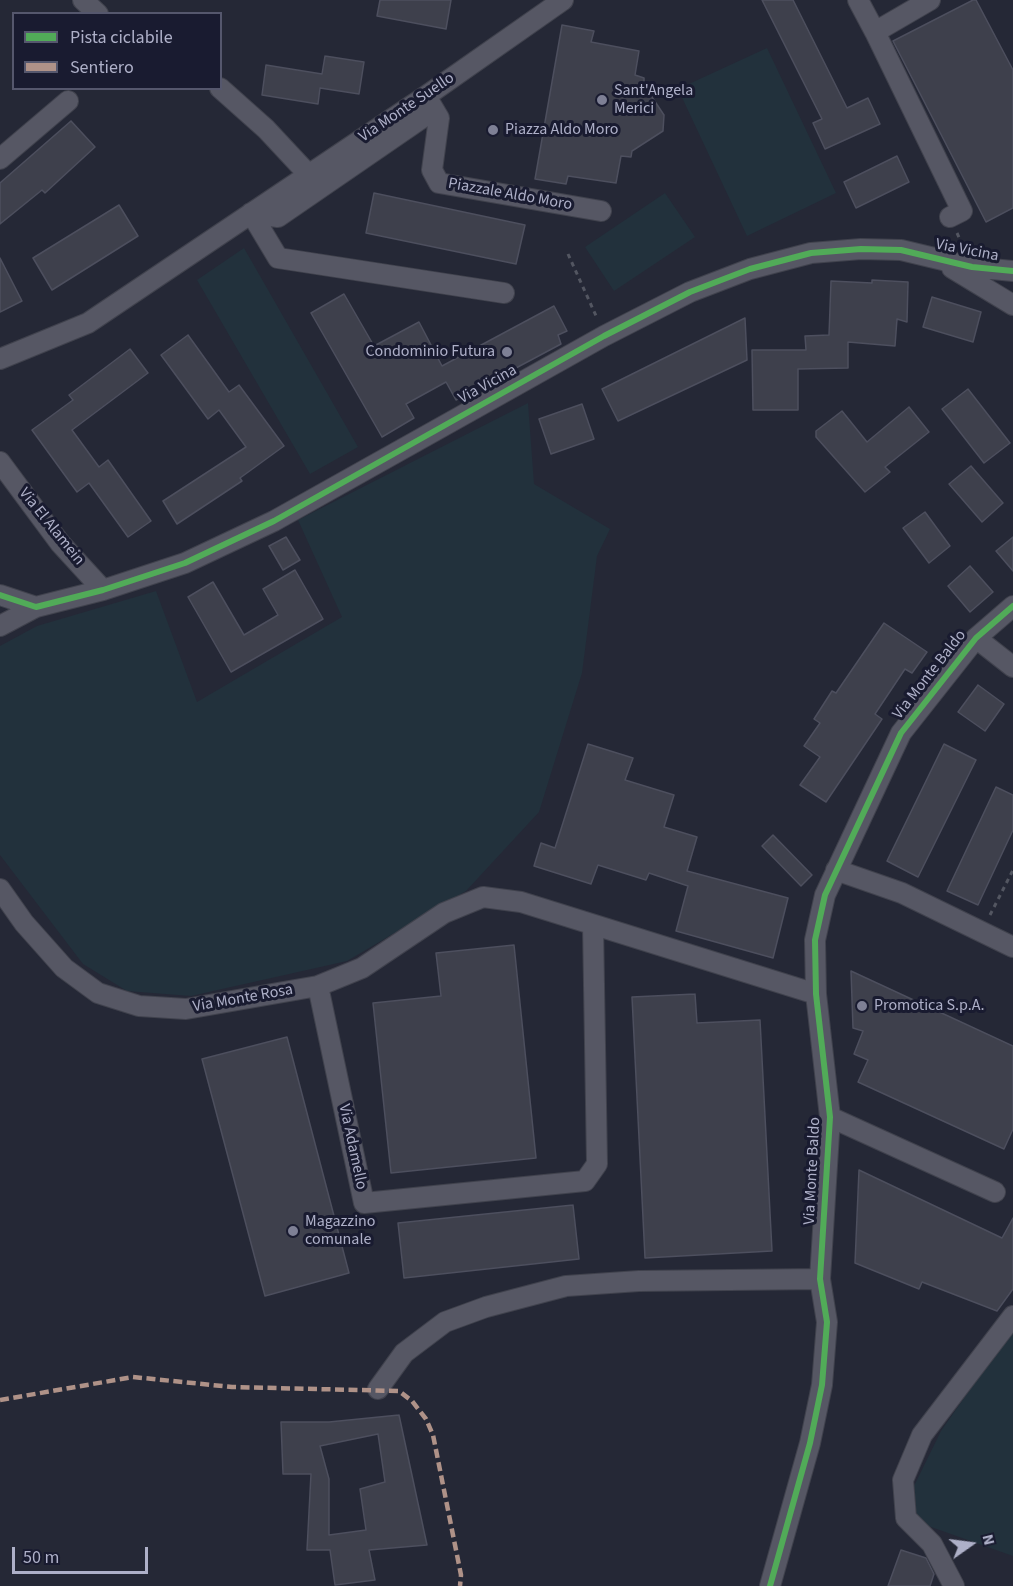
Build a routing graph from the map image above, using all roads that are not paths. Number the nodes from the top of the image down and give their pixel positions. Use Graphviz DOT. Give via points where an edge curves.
graph roads {
  1 [pos="84,0"];
  2 [pos="563,0"];
  3 [pos="858,0"];
  4 [pos="930,0"];
  5 [pos="96,12"];
  6 [pos="875,32"];
  7 [pos="222,90"];
  8 [pos="426,96"];
  9 [pos="68,101"];
  10 [pos="0,159"];
  11 [pos="308,174"];
  12 [pos="601,211"];
  13 [pos="250,213"];
  14 [pos="950,217"];
  15 [pos="937,259"];
  16 [pos="1010,273"];
  17 [pos="504,292"];
  18 [pos="1013,305"];
  19 [pos="0,359"];
  20 [pos="0,462"];
  21 [pos="103,590"];
  22 [pos="0,595"];
  23 [pos="1013,606"];
  24 [pos="36,607"];
  25 [pos="0,626"];
  26 [pos="976,638"];
  27 [pos="1013,667"];
  28 [pos="836,870"];
  29 [pos="0,889"];
  30 [pos="593,925"];
  31 [pos="1013,947"];
  32 [pos="318,986"];
  33 [pos="816,994"];
  34 [pos="830,1117"];
  35 [pos="995,1191"];
  36 [pos="820,1279"];
  37 [pos="1013,1316"];
  38 [pos="378,1389"];
  39 [pos="770,1586"];
  40 [pos="954,1586"];
  1 -- 5 [label="street"];
  2 -- 8 [label="street, Via Monte Suello"];
  3 -- 6 [label="street"];
  4 -- 6 [label="street"];
  6 -- 14 [label="street" via="962,211"];
  7 -- 11 [label="street"];
  8 -- 11 [label="street, Via Monte Suello"];
  8 -- 12 [label="street, Piazzale Aldo Moro" via="439,118 432,170 439,183"];
  8 -- 13 [label="street" via="422,118 278,217"];
  9 -- 10 [label="street"];
  11 -- 13 [label="street, Via Monte Suello"];
  13 -- 17 [label="street" via="278,258"];
  13 -- 19 [label="street, Via Monte Suello" via="88,323"];
  15 -- 16 [label="street, Via Vicina"];
  15 -- 18 [label="street"];
  15 -- 21 [label="street, Via Vicina" via="901,250 811,253 750,269 690,292 274,521 185,563"];
  20 -- 21 [label="street, Via El Alamein" via="60,543"];
  21 -- 24 [label="street, Via Vicina"];
  22 -- 24 [label="street"];
  23 -- 26 [label="street, Via Monte Baldo"];
  24 -- 25 [label="street, Via Vicina"];
  26 -- 27 [label="street, Via Monte Baldo"];
  26 -- 28 [label="street, Via Monte Baldo" via="901,733"];
  28 -- 31 [label="street" via="902,893"];
  28 -- 33 [label="street, Via Monte Baldo" via="825,895 816,940"];
  29 -- 32 [label="street, Via Monte Rosa" via="64,968 98,993 139,1006 186,1009"];
  30 -- 32 [label="street" via="521,902 483,897 444,913 362,968"];
  30 -- 32 [label="street, Via Adamello" via="597,1164 585,1181 364,1203"];
  30 -- 33 [label="street"];
  33 -- 34 [label="street, Via Monte Baldo"];
  34 -- 35 [label="street"];
  34 -- 36 [label="street, Via Monte Baldo"];
  36 -- 38 [label="street" via="566,1286 445,1322 404,1353"];
  36 -- 39 [label="street, Via Monte Baldo" via="826,1323 822,1385"];
  37 -- 40 [label="street" via="922,1435 903,1480 906,1518 932,1544"];
}
